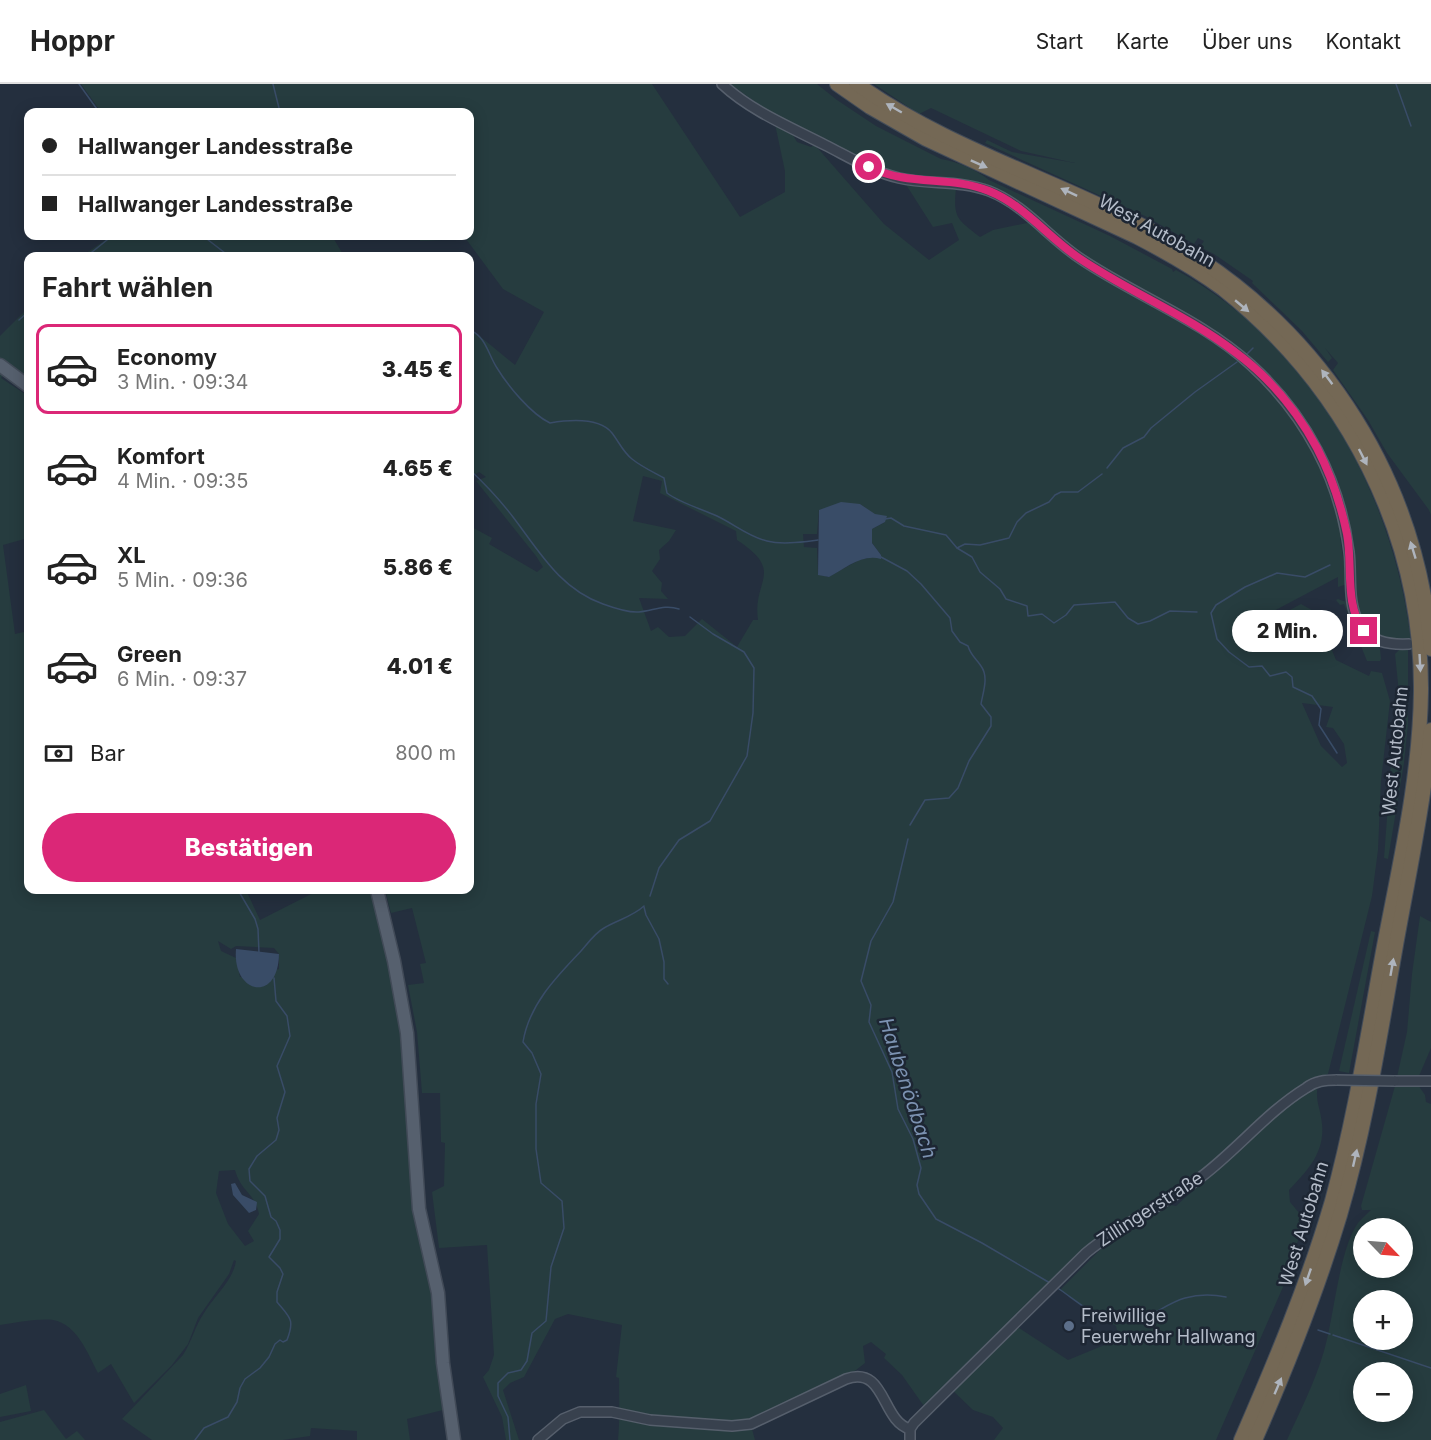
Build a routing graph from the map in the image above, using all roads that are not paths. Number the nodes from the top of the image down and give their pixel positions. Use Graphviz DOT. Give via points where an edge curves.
graph roads {
  1 [pos="722,84"];
  2 [pos="837,84"];
  3 [pos="857,84"];
  4 [pos="0,365"];
  5 [pos="24,383"];
  6 [pos="1408,644"];
  7 [pos="1431,649"];
  8 [pos="1431,730"];
  9 [pos="378,894"];
  10 [pos="1431,1081"];
  11 [pos="910,1429"];
  12 [pos="454,1440"];
  13 [pos="538,1440"];
  14 [pos="910,1440"];
  15 [pos="1241,1440"];
  16 [pos="1255,1440"];
  1 -- 6 [label="street" via="764,114 880,172 912,180 971,185 1001,196 1081,260 1237,353 1293,410 1328,472 1347,534 1353,609 1360,625 1385,643"];
  2 -- 15 [label="highway, West Autobahn, one-way" via="908,129 1137,237 1220,287 1276,336 1333,406 1373,477 1400,545 1414,608 1421,682 1406,824 1356,1097 1332,1199 1291,1323"];
  7 -- 3 [label="highway, West Autobahn, one-way" via="1416,561 1382,467 1341,396 1310,356 1254,298 1156,233 943,134"];
  4 -- 5 [label="main road"];
  16 -- 8 [label="highway, West Autobahn, one-way" via="1315,1294 1353,1167 1424,791"];
  9 -- 12 [label="main road" via="407,1034 419,1209 438,1293"];
  10 -- 11 [label="street, Zillingerstraße, bridge" via="1336,1080 1305,1088 1201,1177 1107,1235"];
  11 -- 13 [label="street" via="900,1424 877,1388 861,1376 846,1379 751,1424 732,1426 580,1412 563,1419"];
  11 -- 14 [label="street"];
}
